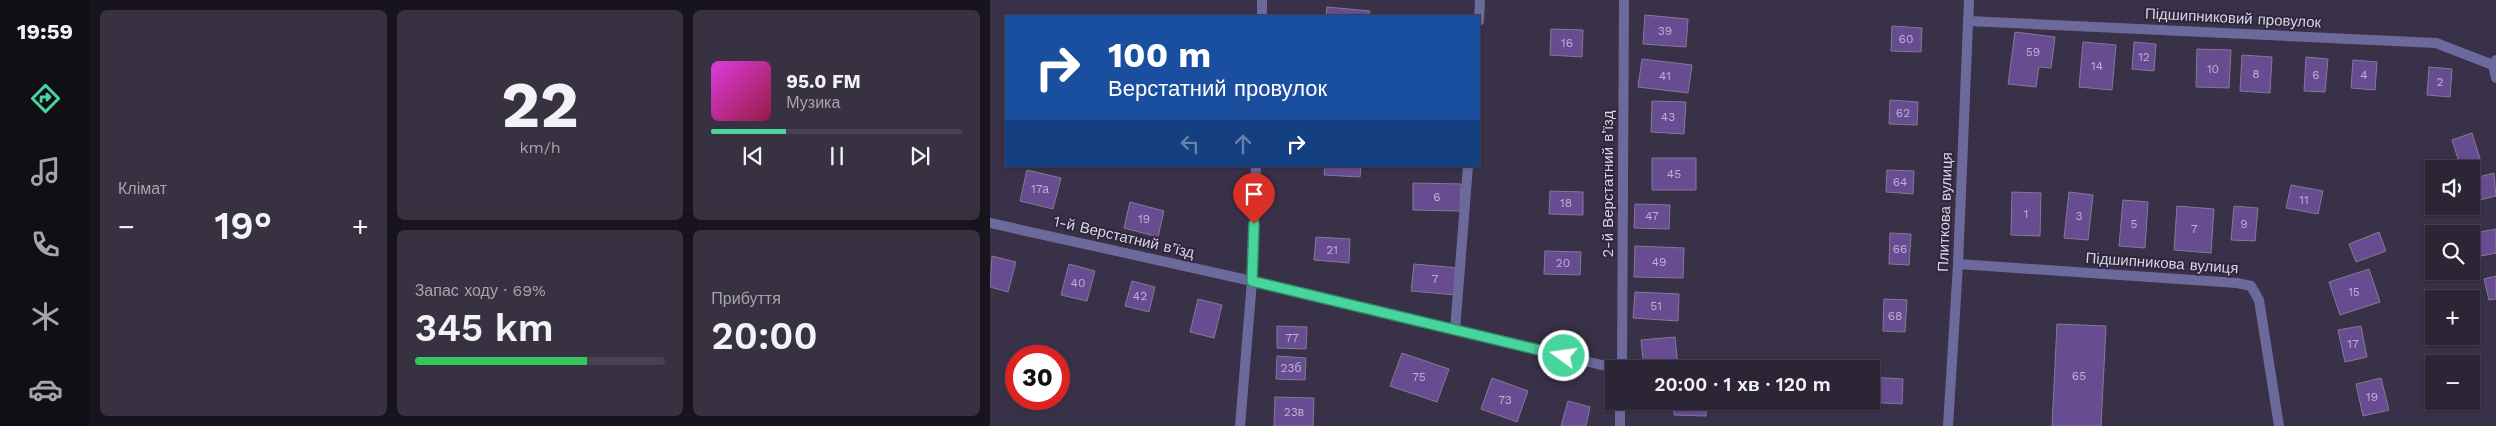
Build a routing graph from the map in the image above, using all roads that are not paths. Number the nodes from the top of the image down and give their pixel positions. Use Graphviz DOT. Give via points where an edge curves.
graph roads {
  1 [pos="1262,0"];
  2 [pos="1480,0"];
  3 [pos="1624,0"];
  4 [pos="1969,0"];
  5 [pos="1262,15"];
  6 [pos="1479,15"];
  7 [pos="1968,21"];
  8 [pos="2494,62"];
  9 [pos="2496,78"];
  10 [pos="1256,167"];
  11 [pos="1468,167"];
  12 [pos="990,223"];
  13 [pos="1958,264"];
  14 [pos="1252,281"];
  15 [pos="1455,330"];
  16 [pos="1620,360"];
  17 [pos="1605,365"];
  18 [pos="1620,410"];
  19 [pos="1240,426"];
  20 [pos="1620,426"];
  21 [pos="1948,426"];
  22 [pos="2279,426"];
  1 -- 5 [label="street"];
  2 -- 6 [label="street"];
  3 -- 16 [label="street, 2-й Верстатний в’їзд"];
  4 -- 7 [label="street, Плиткова вулиця"];
  7 -- 8 [label="street, Підшипниковий провулок" via="2436,43"];
  7 -- 13 [label="street, Плиткова вулиця"];
  8 -- 9 [label="street"];
  10 -- 14 [label="street"];
  11 -- 15 [label="street"];
  12 -- 14 [label="street, 1-й Верстатний в’їзд"];
  13 -- 21 [label="street, Плиткова вулиця"];
  13 -- 22 [label="street, Підшипникова вулиця" via="2251,286 2259,300"];
  14 -- 15 [label="street, 2-й Верстатний в’їзд"];
  14 -- 19 [label="street"];
  15 -- 17 [label="street, 2-й Верстатний в’їзд"];
  18 -- 20 [label="street"];
}
